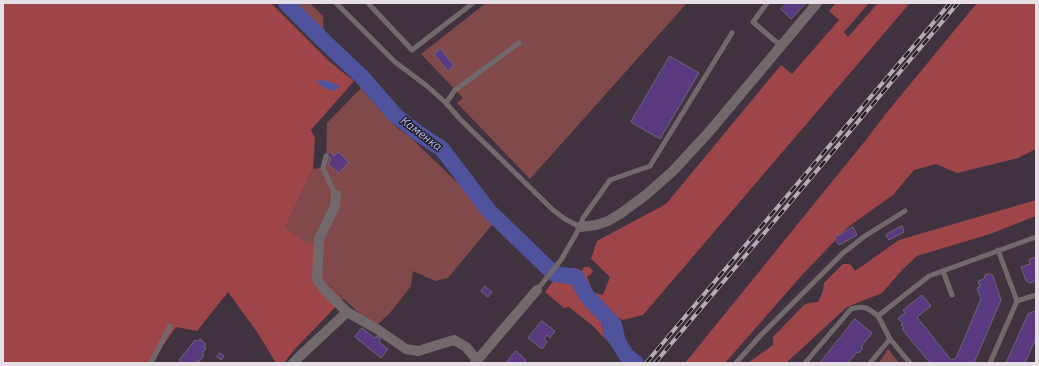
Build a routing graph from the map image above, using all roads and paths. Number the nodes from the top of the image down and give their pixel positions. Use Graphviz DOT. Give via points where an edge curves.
graph roads {
  1 [pos="336,3"];
  2 [pos="368,3"];
  3 [pos="473,3"];
  4 [pos="767,3"];
  5 [pos="817,3"];
  6 [pos="732,33"];
  7 [pos="519,44"];
  8 [pos="781,46"];
  9 [pos="446,103"];
  10 [pos="326,156"];
  11 [pos="905,211"];
  12 [pos="580,227"];
  13 [pos="1036,237"];
  14 [pos="319,239"];
  15 [pos="998,250"];
  16 [pos="943,271"];
  17 [pos="317,279"];
  18 [pos="537,290"];
  19 [pos="952,295"];
  20 [pos="1036,295"];
  21 [pos="1017,301"];
  22 [pos="347,312"];
  23 [pos="878,316"];
  24 [pos="170,326"];
  25 [pos="890,339"];
  26 [pos="476,362"];
  27 [pos="151,363"];
  28 [pos="294,363"];
  29 [pos="736,363"];
  30 [pos="805,363"];
  31 [pos="870,363"];
  32 [pos="910,363"];
  33 [pos="990,363"];
  1 -- 9 [label="lane" via="395,62"];
  2 -- 3 [label="lane" via="412,50"];
  4 -- 8 [label="lane" via="753,22"];
  5 -- 8 [label="street"];
  6 -- 12 [label="lane" via="650,166 610,180 583,218"];
  7 -- 9 [label="lane" via="455,90"];
  8 -- 12 [label="street" via="708,132 647,194 608,221"];
  9 -- 12 [label="lane" via="552,210"];
  10 -- 14 [label="lane" via="323,168 336,195 335,206"];
  11 -- 29 [label="lane" via="842,253"];
  12 -- 18 [label="lane" via="561,260"];
  13 -- 15 [label="lane"];
  14 -- 17 [label="street"];
  15 -- 16 [label="lane"];
  15 -- 21 [label="lane"];
  16 -- 19 [label="lane"];
  16 -- 23 [label="lane" via="929,276"];
  17 -- 22 [label="lane"];
  18 -- 26 [label="street"];
  20 -- 21 [label="lane"];
  21 -- 33 [label="lane"];
  22 -- 26 [label="street" via="406,349 418,351 454,340 466,347"];
  22 -- 28 [label="street"];
  23 -- 25 [label="lane"];
  23 -- 30 [label="lane" via="860,306 851,309"];
  24 -- 27 [label="lane"];
  25 -- 31 [label="lane"];
  25 -- 32 [label="lane"];
}
